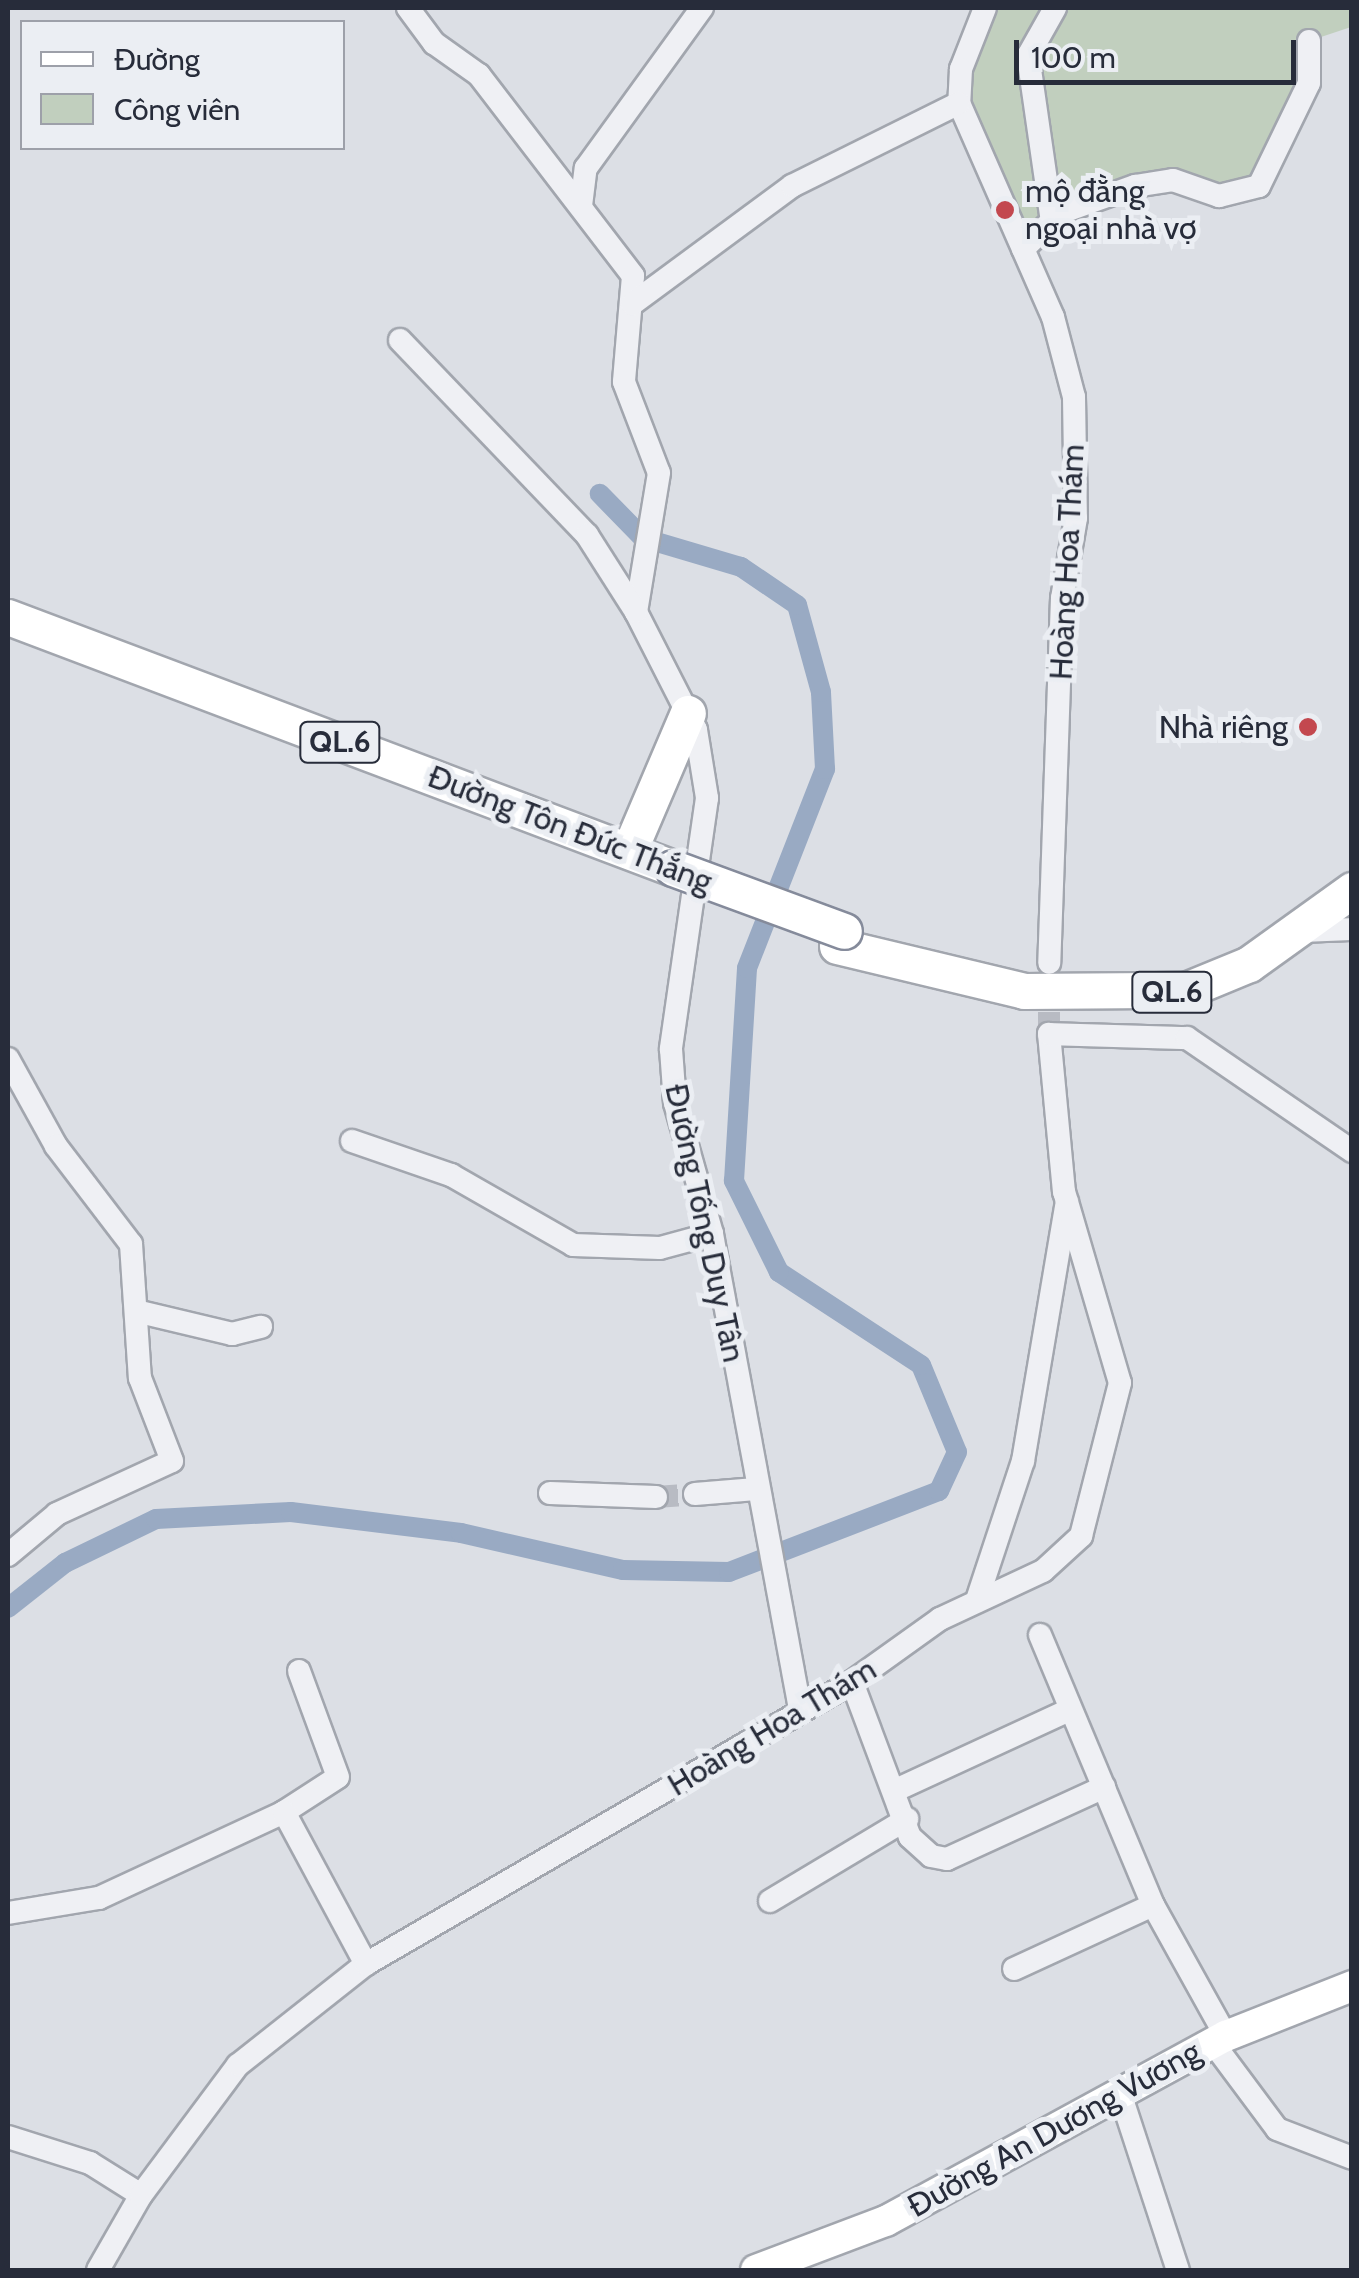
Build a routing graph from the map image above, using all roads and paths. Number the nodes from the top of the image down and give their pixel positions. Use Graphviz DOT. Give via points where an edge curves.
graph roads {
  1 [pos="408,8"];
  2 [pos="702,8"];
  3 [pos="985,8"];
  4 [pos="1055,8"];
  5 [pos="1309,41"];
  6 [pos="959,103"];
  7 [pos="581,206"];
  8 [pos="1052,222"];
  9 [pos="1023,249"];
  10 [pos="632,304"];
  11 [pos="400,340"];
  12 [pos="636,612"];
  13 [pos="8,618"];
  14 [pos="8,641"];
  15 [pos="688,713"];
  16 [pos="630,851"];
  17 [pos="671,876"];
  18 [pos="1352,890"];
  19 [pos="1352,929"];
  20 [pos="1301,931"];
  21 [pos="1049,963"];
  22 [pos="8,1059"];
  23 [pos="352,1142"];
  24 [pos="1352,1151"];
  25 [pos="1067,1202"];
  26 [pos="712,1234"];
  27 [pos="140,1312"];
  28 [pos="261,1327"];
  29 [pos="756,1489"];
  30 [pos="550,1493"];
  31 [pos="695,1494"];
  32 [pos="656,1497"];
  33 [pos="8,1555"];
  34 [pos="978,1597"];
  35 [pos="1040,1635"];
  36 [pos="299,1670"];
  37 [pos="852,1682"];
  38 [pos="800,1710"];
  39 [pos="1069,1710"];
  40 [pos="1104,1786"];
  41 [pos="898,1789"];
  42 [pos="284,1812"];
  43 [pos="907,1819"];
  44 [pos="770,1901"];
  45 [pos="1153,1905"];
  46 [pos="8,1913"];
  47 [pos="366,1964"];
  48 [pos="1014,1969"];
  49 [pos="1352,1986"];
  50 [pos="1219,2040"];
  51 [pos="1120,2093"];
  52 [pos="8,2137"];
  53 [pos="1352,2158"];
  54 [pos="141,2195"];
  55 [pos="98,2270"];
  56 [pos="756,2270"];
  57 [pos="1178,2270"];
  1 -- 7 [label="street, Đường Tống Duy Tân" via="434,43 479,75"];
  2 -- 7 [label="street" via="586,168"];
  3 -- 6 [label="street" via="961,68"];
  4 -- 8 [label="street" via="1028,56"];
  5 -- 8 [label="street" via="1309,83 1260,186 1219,196 1158,181"];
  6 -- 9 [label="street, Hoàng Hoa Thám"];
  6 -- 10 [label="street" via="792,186"];
  7 -- 10 [label="street, Đường Tống Duy Tân" via="626,256"];
  8 -- 9 [label="street"];
  9 -- 21 [label="street, Hoàng Hoa Thám" via="1074,397 1076,518 1062,598"];
  10 -- 12 [label="street, Đường Tống Duy Tân" via="624,382 659,473 638,566"];
  11 -- 12 [label="street" via="587,535"];
  12 -- 15 [label="street, Đường Tống Duy Tân"];
  13 -- 16 [label="highway, Đường Tôn Đức Thắng / QL.6"];
  14 -- 17 [label="highway, Đường Tôn Đức Thắng / QL.6"];
  15 -- 16 [label="highway"];
  15 -- 26 [label="street, Đường Tống Duy Tân" via="706,798 671,1049 684,1160"];
  16 -- 17 [label="highway, Đường Tôn Đức Thắng / QL.6"];
  17 -- 20 [label="highway, Đường Tôn Đức Thắng / QL.6, bridge" via="964,977 1078,997 1186,990"];
  18 -- 20 [label="highway, Đường Tôn Đức Thắng / QL.6"];
  19 -- 20 [label="street"];
  22 -- 27 [label="street" via="56,1146 132,1244"];
  23 -- 26 [label="street" via="451,1175 573,1245 660,1248"];
  24 -- 25 [label="street, Hoàng Hoa Thám" via="1186,1038 1049,1034"];
  25 -- 34 [label="street" via="1023,1462"];
  25 -- 34 [label="street, Hoàng Hoa Thám" via="1120,1382 1098,1482 1082,1536 1043,1571"];
  26 -- 29 [label="street, Đường Tống Duy Tân"];
  27 -- 28 [label="street" via="232,1334"];
  27 -- 33 [label="street" via="140,1378 172,1463 57,1514"];
  29 -- 31 [label="street"];
  29 -- 38 [label="street, Đường Tống Duy Tân"];
  30 -- 32 [label="street"];
  34 -- 37 [label="street, Hoàng Hoa Thám"];
  35 -- 39 [label="street"];
  36 -- 42 [label="street" via="338,1777"];
  37 -- 38 [label="street, Hoàng Hoa Thám"];
  37 -- 41 [label="street"];
  38 -- 47 [label="street, Hoàng Hoa Thám"];
  39 -- 40 [label="street"];
  39 -- 41 [label="street"];
  40 -- 43 [label="street" via="947,1859 919,1848"];
  40 -- 45 [label="street"];
  41 -- 43 [label="street"];
  42 -- 46 [label="street" via="99,1898"];
  42 -- 47 [label="street"];
  43 -- 44 [label="street"];
  45 -- 48 [label="street"];
  45 -- 50 [label="street"];
  47 -- 54 [label="street, Hoàng Hoa Thám" via="238,2065"];
  49 -- 50 [label="main road, Đường An Dương Vương"];
  50 -- 51 [label="main road, Đường An Dương Vương"];
  50 -- 53 [label="street" via="1277,2129"];
  51 -- 56 [label="main road, Đường An Dương Vương" via="886,2221"];
  51 -- 57 [label="street"];
  52 -- 54 [label="street" via="90,2163"];
  54 -- 55 [label="street, Hoàng Hoa Thám"];
}
